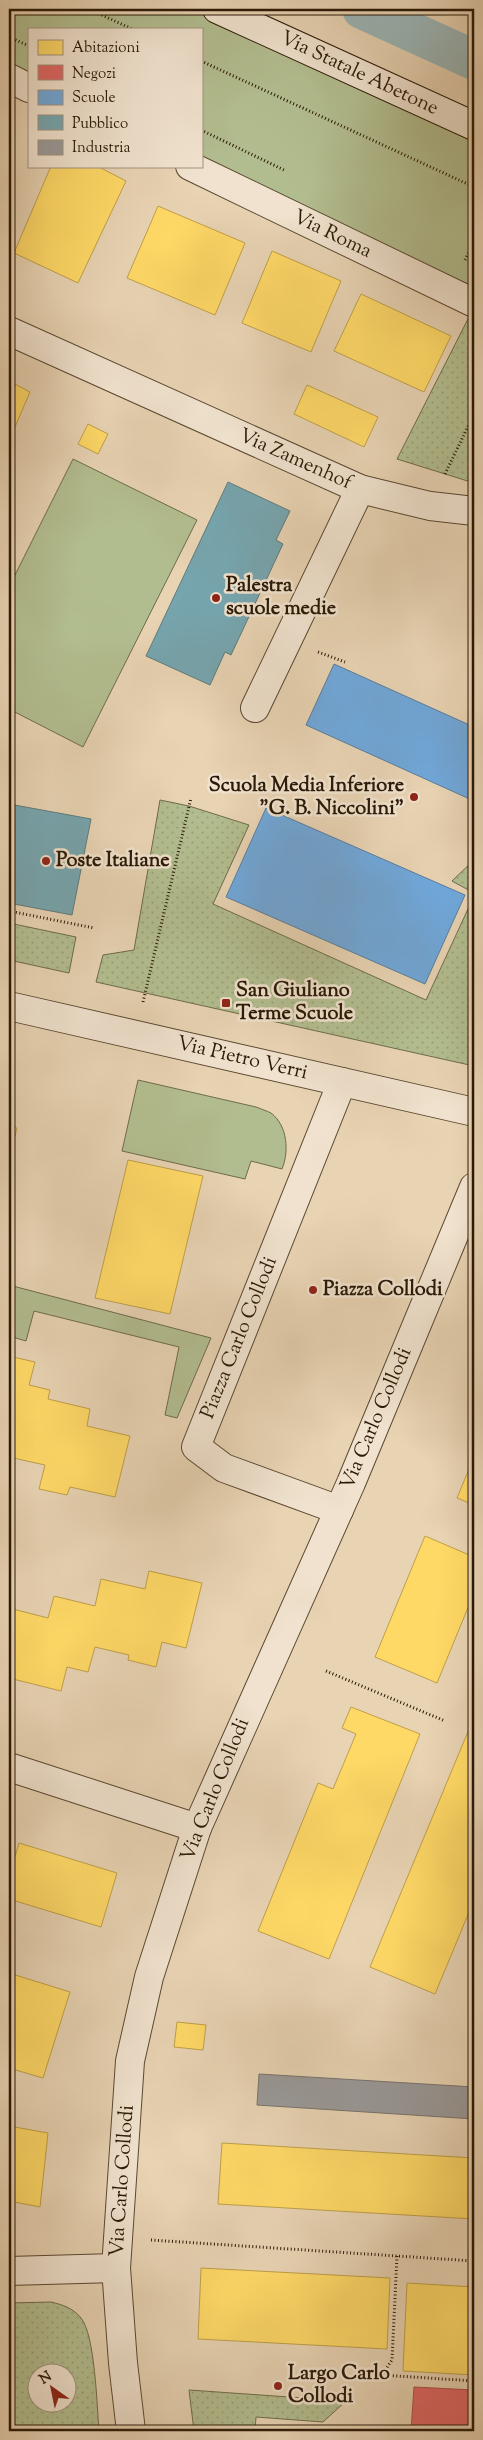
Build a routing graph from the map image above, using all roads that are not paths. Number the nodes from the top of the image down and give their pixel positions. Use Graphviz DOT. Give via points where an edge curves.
graph roads {
  1 [pos="217,9"];
  2 [pos="9,78"];
  3 [pos="28,88"];
  4 [pos="474,126"];
  5 [pos="194,168"];
  6 [pos="474,304"];
  7 [pos="9,331"];
  8 [pos="360,489"];
  9 [pos="474,511"];
  10 [pos="255,708"];
  11 [pos="9,1006"];
  12 [pos="342,1082"];
  13 [pos="474,1112"];
  14 [pos="474,1187"];
  15 [pos="339,1510"];
  16 [pos="9,1767"];
  17 [pos="197,1828"];
  18 [pos="116,2268"];
  19 [pos="9,2271"];
  20 [pos="131,2431"];
  1 -- 4 [label="street, Via Statale Abetone"];
  2 -- 3 [label="street"];
  5 -- 6 [label="street, Via Roma"];
  7 -- 8 [label="street, Via Zamenhof"];
  8 -- 9 [label="street" via="430,506"];
  8 -- 10 [label="street, Via Zamenhof"];
  11 -- 12 [label="street, Via Pietro Verri"];
  12 -- 13 [label="street, Via Pietro Verri"];
  12 -- 15 [label="street, Piazza Carlo Collodi" via="196,1447 224,1468"];
  14 -- 15 [label="street, Via Carlo Collodi"];
  15 -- 17 [label="street, Via Carlo Collodi"];
  16 -- 17 [label="street"];
  17 -- 18 [label="street, Via Carlo Collodi" via="149,1976 130,2061"];
  18 -- 19 [label="street"];
  18 -- 20 [label="street, Via Carlo Collodi"];
}
